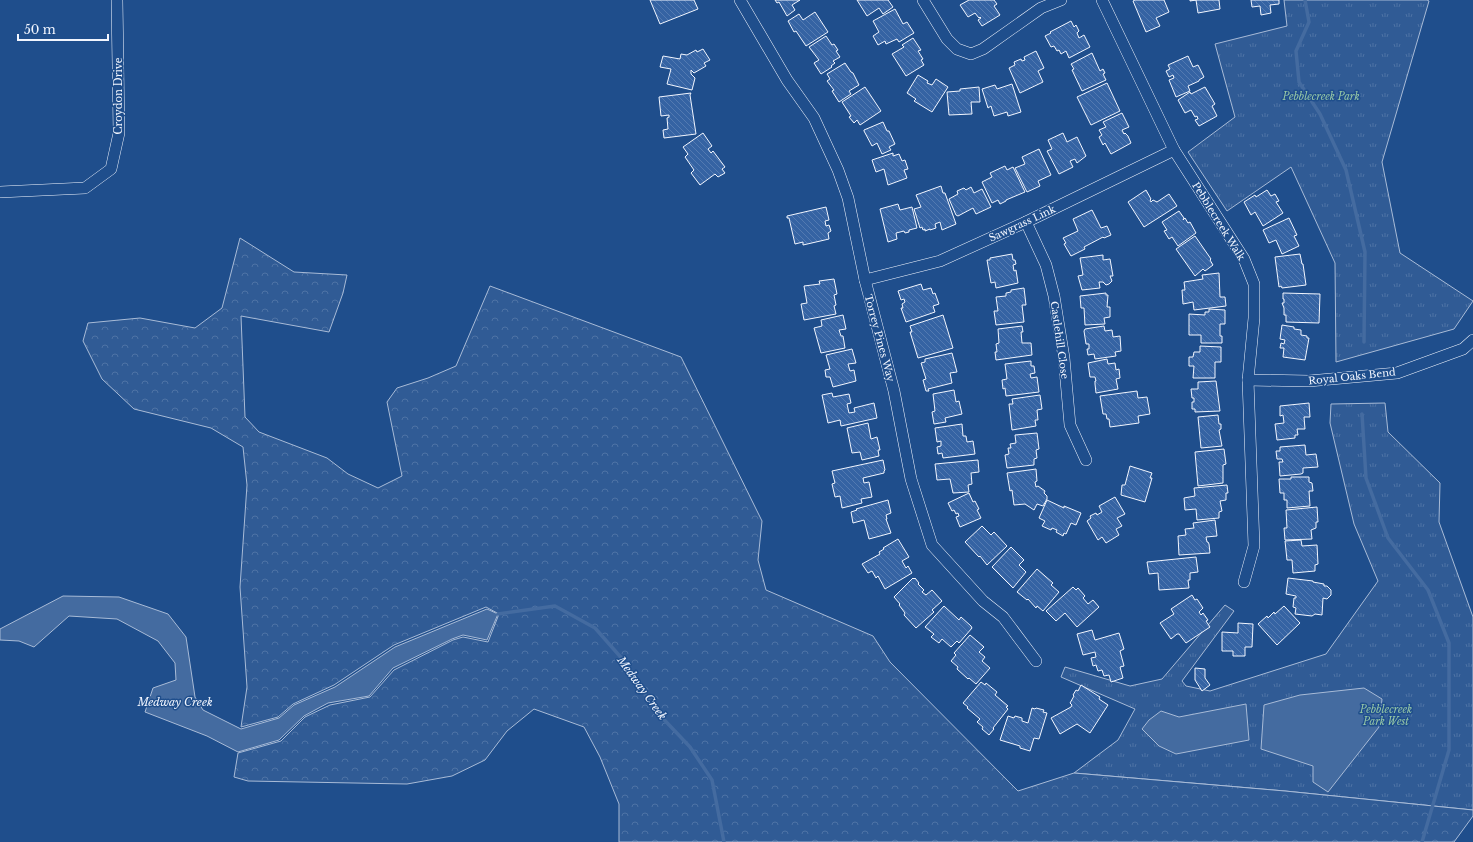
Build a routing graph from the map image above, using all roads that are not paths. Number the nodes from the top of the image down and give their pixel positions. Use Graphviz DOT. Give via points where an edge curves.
graph roads {
  1 [pos="117,0"];
  2 [pos="740,0"];
  3 [pos="923,0"];
  4 [pos="1062,0"];
  5 [pos="1102,0"];
  6 [pos="1174,150"];
  7 [pos="0,192"];
  8 [pos="1026,222"];
  9 [pos="865,280"];
  10 [pos="1473,340"];
  11 [pos="1248,380"];
  12 [pos="1086,460"];
  13 [pos="1244,582"];
  14 [pos="1036,661"];
  1 -- 7 [label="street, Croydon Drive" via="119,133 111,169 85,188"];
  2 -- 9 [label="street, Torrey Pines Way" via="787,80 814,118 838,170 848,198"];
  3 -- 4 [label="street" via="947,39 957,49 971,54 983,49 1041,8"];
  5 -- 6 [label="street, Pebblecreek Walk"];
  6 -- 8 [label="street, Sawgrass Link"];
  6 -- 11 [label="street, Pebblecreek Walk" via="1244,259 1254,284 1254,318"];
  8 -- 9 [label="street, Sawgrass Link" via="940,262"];
  8 -- 12 [label="street, Castlehill Close" via="1046,265 1054,296 1064,358 1070,425"];
  9 -- 14 [label="street, Torrey Pines Way" via="894,391 911,479 932,545 983,601 1003,617"];
  10 -- 11 [label="street, Royal Oaks Bend" via="1463,349 1397,373 1309,381"];
  11 -- 13 [label="street, Pebblecreek Walk" via="1254,546"];
}
